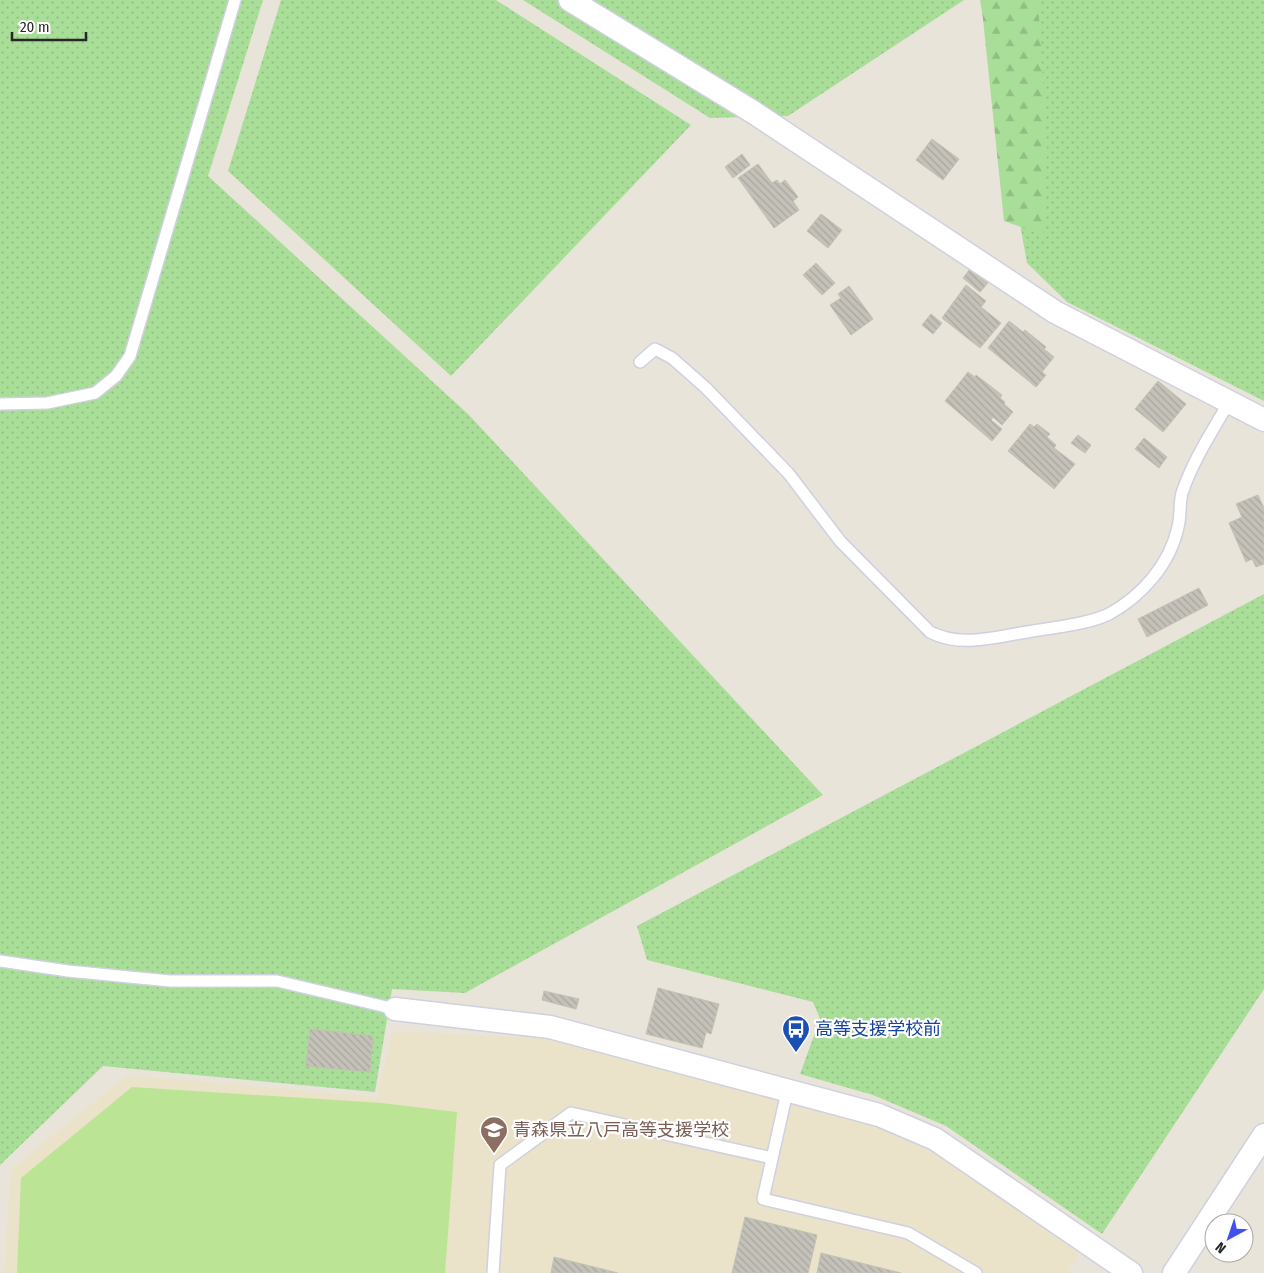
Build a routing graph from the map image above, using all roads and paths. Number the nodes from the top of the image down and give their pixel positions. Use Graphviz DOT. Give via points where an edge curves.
graph roads {
  1 [pos="234,0"];
  2 [pos="570,0"];
  3 [pos="640,362"];
  4 [pos="1229,402"];
  5 [pos="0,404"];
  6 [pos="1264,420"];
  7 [pos="0,961"];
  8 [pos="395,1009"];
  9 [pos="787,1092"];
  10 [pos="1264,1135"];
  11 [pos="772,1158"];
  12 [pos="493,1273"];
  13 [pos="976,1273"];
  14 [pos="1131,1273"];
  15 [pos="1174,1273"];
  1 -- 5 [label="lane" via="130,356 116,376 95,393 47,403"];
  2 -- 4 [label="street" via="752,112 1055,312"];
  3 -- 4 [label="lane" via="655,350 672,358 706,388 789,474 840,540 930,632 946,640 970,641 1062,627 1108,614 1130,599 1155,576 1168,556 1178,528 1182,495 1195,460"];
  4 -- 6 [label="street"];
  7 -- 8 [label="lane" via="170,981 277,981"];
  8 -- 9 [label="street" via="550,1027"];
  9 -- 11 [label="lane"];
  9 -- 14 [label="street" via="879,1115 935,1139"];
  10 -- 15 [label="street"];
  11 -- 12 [label="lane" via="571,1113 500,1165"];
  11 -- 13 [label="lane" via="763,1199 908,1233"];
}
